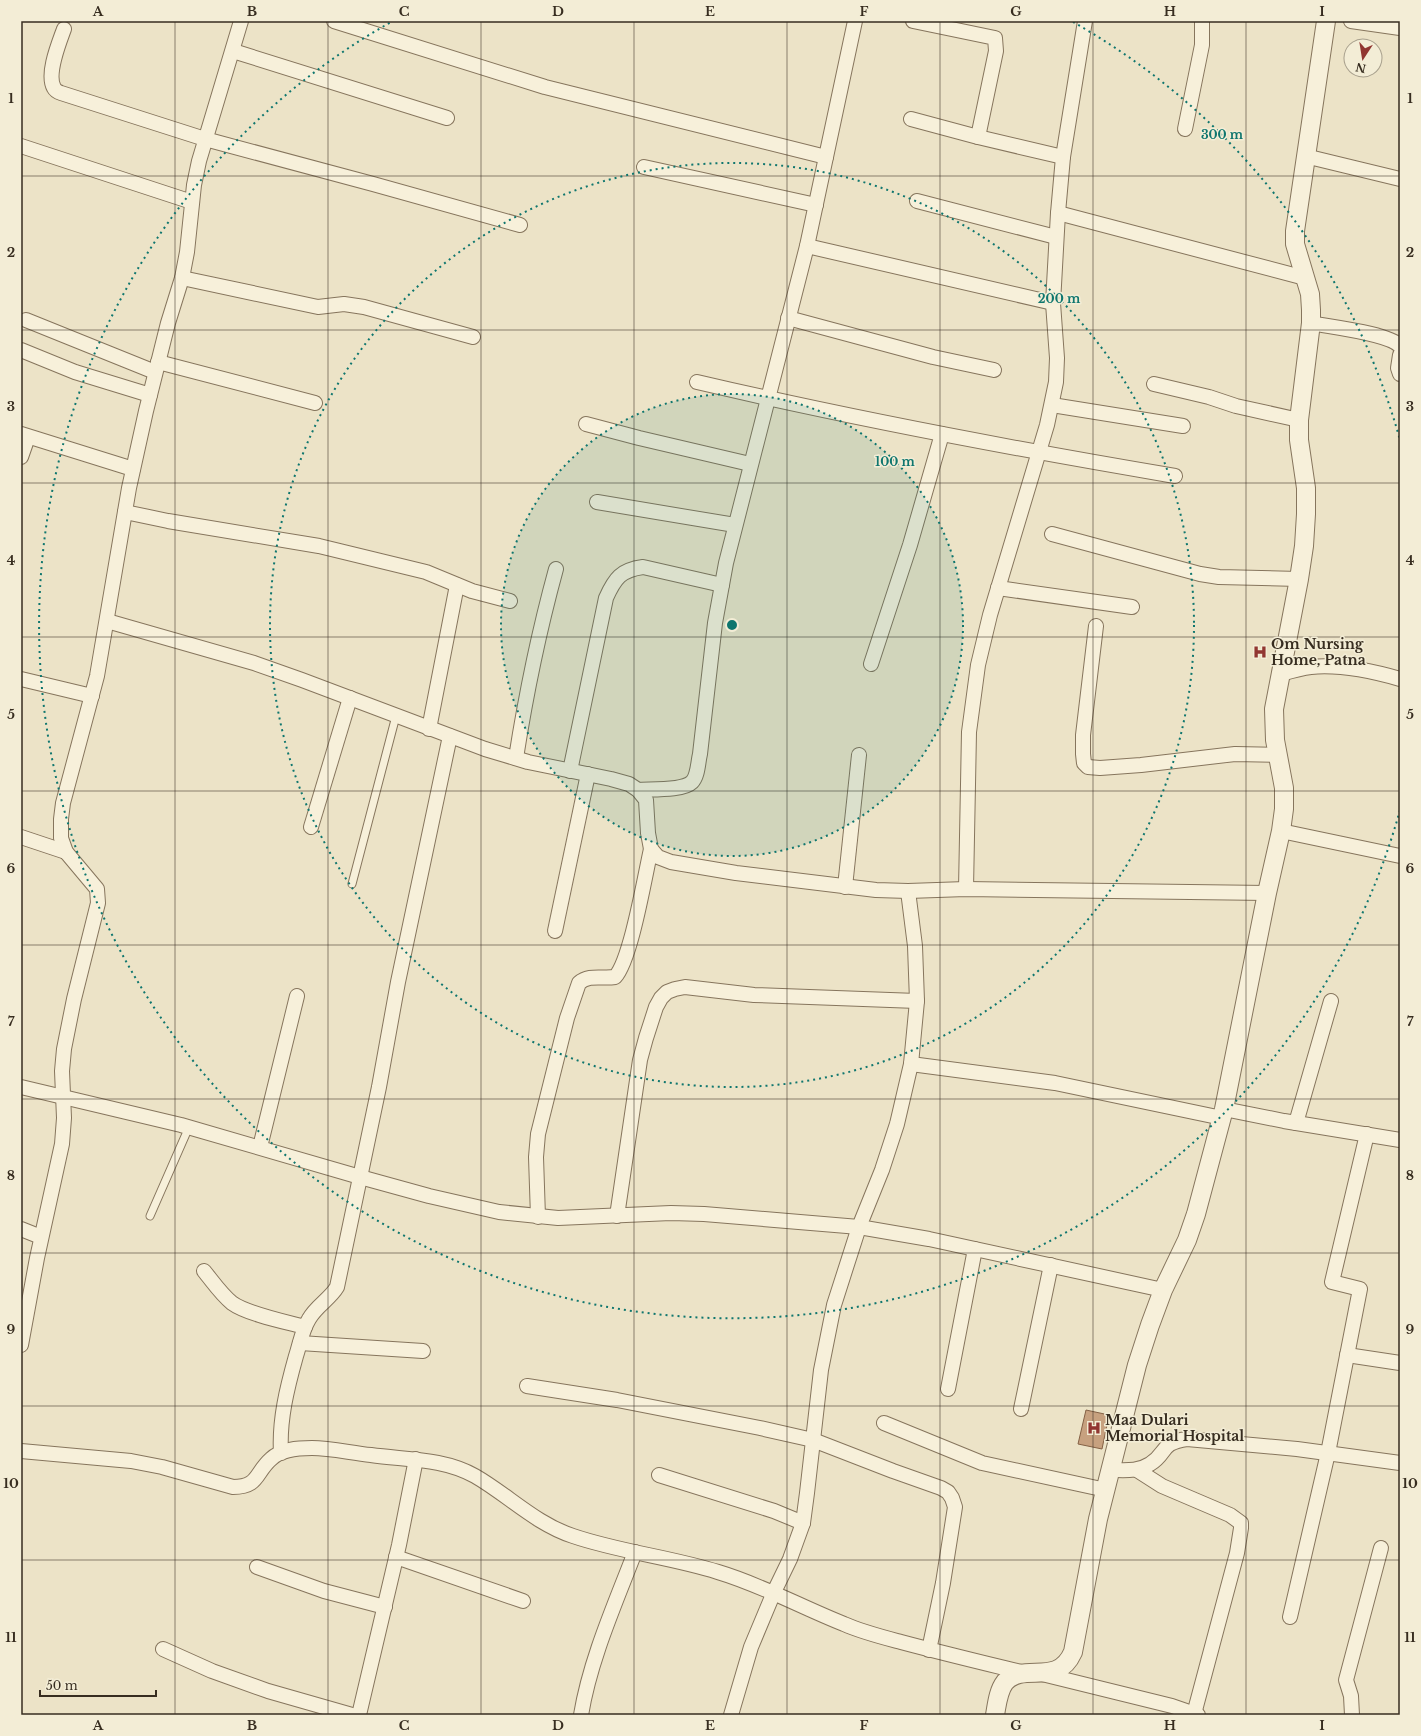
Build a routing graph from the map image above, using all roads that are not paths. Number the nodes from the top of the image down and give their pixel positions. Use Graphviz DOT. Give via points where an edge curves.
graph roads {
  1 [pos="241,21"];
  2 [pos="334,21"];
  3 [pos="855,21"];
  4 [pos="912,21"];
  5 [pos="1085,21"];
  6 [pos="1202,21"];
  7 [pos="1326,21"];
  8 [pos="1351,21"];
  9 [pos="1400,28"];
  10 [pos="64,29"];
  11 [pos="233,51"];
  12 [pos="447,118"];
  13 [pos="910,119"];
  14 [pos="1185,129"];
  15 [pos="978,137"];
  16 [pos="205,140"];
  17 [pos="21,146"];
  18 [pos="1305,156"];
  19 [pos="826,157"];
  20 [pos="1063,157"];
  21 [pos="644,167"];
  22 [pos="1400,179"];
  23 [pos="917,201"];
  24 [pos="192,202"];
  25 [pos="816,205"];
  26 [pos="1058,213"];
  27 [pos="520,226"];
  28 [pos="1056,237"];
  29 [pos="807,246"];
  30 [pos="182,278"];
  31 [pos="1305,278"];
  32 [pos="1053,302"];
  33 [pos="788,318"];
  34 [pos="26,320"];
  35 [pos="1311,323"];
  36 [pos="473,337"];
  37 [pos="1400,346"];
  38 [pos="21,350"];
  39 [pos="1400,356"];
  40 [pos="157,367"];
  41 [pos="994,370"];
  42 [pos="1400,374"];
  43 [pos="697,382"];
  44 [pos="1154,384"];
  45 [pos="150,395"];
  46 [pos="768,399"];
  47 [pos="315,403"];
  48 [pos="1052,405"];
  49 [pos="1299,420"];
  50 [pos="586,424"];
  51 [pos="1183,426"];
  52 [pos="942,434"];
  53 [pos="24,435"];
  54 [pos="1037,453"];
  55 [pos="21,457"];
  56 [pos="750,464"];
  57 [pos="133,469"];
  58 [pos="1175,476"];
  59 [pos="597,502"];
  60 [pos="125,512"];
  61 [pos="735,525"];
  62 [pos="1052,534"];
  63 [pos="556,569"];
  64 [pos="1299,579"];
  65 [pos="722,584"];
  66 [pos="457,585"];
  67 [pos="998,588"];
  68 [pos="510,601"];
  69 [pos="1132,607"];
  70 [pos="107,621"];
  71 [pos="1096,626"];
  72 [pos="871,664"];
  73 [pos="1281,674"];
  74 [pos="21,679"];
  75 [pos="1400,679"];
  76 [pos="92,696"];
  77 [pos="350,698"];
  78 [pos="396,716"];
  79 [pos="429,729"];
  80 [pos="450,736"];
  81 [pos="859,754"];
  82 [pos="1278,755"];
  83 [pos="516,758"];
  84 [pos="570,771"];
  85 [pos="588,774"];
  86 [pos="638,790"];
  87 [pos="312,827"];
  88 [pos="1281,831"];
  89 [pos="21,837"];
  90 [pos="651,849"];
  91 [pos="66,852"];
  92 [pos="1400,856"];
  93 [pos="352,884"];
  94 [pos="845,886"];
  95 [pos="966,889"];
  96 [pos="908,891"];
  97 [pos="1267,893"];
  98 [pos="554,932"];
  99 [pos="297,996"];
  100 [pos="917,1001"];
  101 [pos="1331,1001"];
  102 [pos="911,1064"];
  103 [pos="21,1087"];
  104 [pos="63,1097"];
  105 [pos="1223,1114"];
  106 [pos="1296,1123"];
  107 [pos="189,1127"];
  108 [pos="1367,1134"];
  109 [pos="1400,1140"];
  110 [pos="260,1147"];
  111 [pos="360,1177"];
  112 [pos="150,1216"];
  113 [pos="617,1216"];
  114 [pos="538,1217"];
  115 [pos="859,1227"];
  116 [pos="21,1229"];
  117 [pos="41,1237"];
  118 [pos="975,1249"];
  119 [pos="1051,1265"];
  120 [pos="204,1271"];
  121 [pos="1163,1290"];
  122 [pos="305,1327"];
  123 [pos="300,1343"];
  124 [pos="21,1345"];
  125 [pos="423,1351"];
  126 [pos="1347,1355"];
  127 [pos="1400,1363"];
  128 [pos="527,1386"];
  129 [pos="948,1390"];
  130 [pos="1021,1409"];
  131 [pos="884,1423"];
  132 [pos="813,1440"];
  133 [pos="21,1451"];
  134 [pos="281,1453"];
  135 [pos="1328,1453"];
  136 [pos="416,1459"];
  137 [pos="1400,1463"];
  138 [pos="1110,1470"];
  139 [pos="1137,1470"];
  140 [pos="658,1475"];
  141 [pos="1106,1490"];
  142 [pos="803,1523"];
  143 [pos="1382,1548"];
  144 [pos="635,1552"];
  145 [pos="396,1557"];
  146 [pos="257,1567"];
  147 [pos="774,1592"];
  148 [pos="523,1601"];
  149 [pos="385,1607"];
  150 [pos="1290,1617"];
  151 [pos="163,1649"];
  152 [pos="929,1650"];
  153 [pos="1030,1673"];
  154 [pos="1171,1711"];
  155 [pos="1196,1714"];
  156 [pos="352,1715"];
  157 [pos="359,1715"];
  158 [pos="581,1715"];
  159 [pos="732,1715"];
  160 [pos="995,1715"];
  161 [pos="1352,1715"];
  1 -- 11 [label="street"];
  2 -- 19 [label="street" via="533,83"];
  3 -- 19 [label="street"];
  4 -- 15 [label="street" via="995,38 996,51"];
  5 -- 20 [label="street"];
  6 -- 14 [label="street" via="1202,45"];
  7 -- 18 [label="street"];
  8 -- 9 [label="street"];
  10 -- 16 [label="street" via="52,70 51,81 54,89"];
  11 -- 12 [label="street"];
  11 -- 16 [label="street"];
  13 -- 15 [label="street"];
  15 -- 20 [label="street"];
  16 -- 24 [label="street"];
  16 -- 27 [label="street"];
  17 -- 24 [label="street"];
  18 -- 22 [label="street"];
  18 -- 31 [label="street" via="1295,231 1298,256"];
  19 -- 25 [label="street"];
  20 -- 26 [label="street"];
  21 -- 25 [label="street"];
  23 -- 28 [label="street"];
  24 -- 30 [label="street"];
  25 -- 29 [label="street"];
  26 -- 28 [label="street"];
  26 -- 31 [label="street"];
  28 -- 32 [label="street"];
  29 -- 32 [label="street"];
  29 -- 33 [label="street"];
  30 -- 36 [label="street" via="313,306 344,304 364,307"];
  30 -- 40 [label="street"];
  31 -- 35 [label="street" via="1310,294"];
  32 -- 48 [label="street" via="1058,358"];
  33 -- 41 [label="street" via="906,350"];
  33 -- 46 [label="street"];
  34 -- 40 [label="street"];
  35 -- 37 [label="street" via="1374,335 1397,342"];
  35 -- 49 [label="street"];
  38 -- 45 [label="street" via="75,372"];
  39 -- 42 [label="street"];
  40 -- 45 [label="street"];
  40 -- 47 [label="street"];
  43 -- 46 [label="street"];
  44 -- 49 [label="street"];
  45 -- 57 [label="street"];
  46 -- 52 [label="street"];
  46 -- 56 [label="street"];
  48 -- 51 [label="street"];
  48 -- 54 [label="street"];
  49 -- 64 [label="street" via="1306,514"];
  50 -- 56 [label="street"];
  52 -- 54 [label="street"];
  52 -- 72 [label="street"];
  53 -- 55 [label="street"];
  53 -- 57 [label="street"];
  54 -- 58 [label="street"];
  54 -- 67 [label="street"];
  56 -- 61 [label="street"];
  57 -- 60 [label="street"];
  59 -- 61 [label="street"];
  60 -- 66 [label="street" via="319,546 426,572"];
  60 -- 70 [label="street"];
  61 -- 65 [label="street"];
  62 -- 64 [label="street" via="1200,574 1219,577"];
  63 -- 83 [label="street" via="533,660"];
  64 -- 73 [label="street"];
  65 -- 84 [label="street" via="643,567 630,569 618,577 606,598"];
  65 -- 86 [label="street" via="696,773 692,782 683,787"];
  66 -- 68 [label="street"];
  66 -- 79 [label="street"];
  67 -- 69 [label="street"];
  67 -- 95 [label="street" via="978,666 969,732"];
  70 -- 76 [label="street"];
  70 -- 77 [label="street" via="254,663"];
  71 -- 82 [label="street" via="1083,735 1084,763 1088,767 1141,766 1235,754"];
  73 -- 75 [label="street" via="1311,667 1334,667 1356,668"];
  73 -- 82 [label="street" via="1273,724"];
  74 -- 76 [label="street"];
  76 -- 91 [label="street" via="63,803 61,838"];
  77 -- 78 [label="street"];
  77 -- 87 [label="street"];
  78 -- 79 [label="street"];
  78 -- 93 [label="lane"];
  79 -- 80 [label="street"];
  80 -- 83 [label="street"];
  80 -- 111 [label="street"];
  81 -- 94 [label="street"];
  82 -- 88 [label="street" via="1284,788"];
  83 -- 84 [label="street"];
  84 -- 85 [label="street"];
  85 -- 86 [label="street" via="629,784"];
  85 -- 98 [label="street"];
  86 -- 90 [label="street" via="646,800"];
  88 -- 92 [label="street"];
  88 -- 97 [label="street"];
  89 -- 91 [label="street"];
  90 -- 94 [label="street" via="658,857 689,867"];
  90 -- 114 [label="street" via="620,971 615,977 584,979 579,983 567,1018 538,1134"];
  91 -- 104 [label="street" via="96,889 98,904 64,1049"];
  94 -- 96 [label="street"];
  95 -- 96 [label="street"];
  95 -- 97 [label="street"];
  96 -- 100 [label="street" via="915,946"];
  97 -- 105 [label="street"];
  99 -- 110 [label="street"];
  100 -- 102 [label="street"];
  100 -- 113 [label="street" via="754,994 685,987 667,992 656,1007 640,1060"];
  101 -- 106 [label="street"];
  102 -- 105 [label="street" via="1055,1083"];
  102 -- 115 [label="street" via="882,1170"];
  103 -- 104 [label="street"];
  104 -- 107 [label="street"];
  104 -- 117 [label="street" via="62,1144"];
  105 -- 106 [label="street"];
  105 -- 121 [label="street" via="1196,1214 1187,1240"];
  106 -- 108 [label="street"];
  107 -- 110 [label="street"];
  107 -- 112 [label="lane"];
  108 -- 109 [label="street"];
  108 -- 126 [label="street" via="1332,1282 1360,1289"];
  110 -- 111 [label="street"];
  111 -- 114 [label="street" via="499,1212"];
  111 -- 122 [label="street" via="337,1287 314,1312"];
  113 -- 114 [label="street"];
  113 -- 115 [label="street" via="704,1214"];
  115 -- 118 [label="street"];
  115 -- 132 [label="street" via="827,1335"];
  116 -- 117 [label="street"];
  117 -- 124 [label="street"];
  118 -- 119 [label="street"];
  118 -- 129 [label="street"];
  119 -- 121 [label="street"];
  119 -- 130 [label="street"];
  120 -- 122 [label="street" via="219,1290 243,1309"];
  121 -- 138 [label="street" via="1137,1365"];
  122 -- 123 [label="street"];
  123 -- 125 [label="street"];
  123 -- 134 [label="street" via="281,1420"];
  126 -- 127 [label="street"];
  126 -- 135 [label="street"];
  128 -- 132 [label="street" via="610,1399"];
  131 -- 141 [label="street" via="982,1463"];
  132 -- 142 [label="street"];
  132 -- 152 [label="street" via="941,1488 952,1498 955,1507"];
  133 -- 134 [label="street" via="131,1461 233,1487 245,1487 253,1482 271,1459"];
  134 -- 136 [label="street" via="312,1448"];
  135 -- 137 [label="street"];
  135 -- 139 [label="street" via="1187,1439 1169,1444 1151,1464"];
  135 -- 150 [label="street"];
  136 -- 144 [label="street" via="448,1465 468,1473 554,1529"];
  136 -- 145 [label="street"];
  138 -- 139 [label="street"];
  138 -- 141 [label="street"];
  139 -- 155 [label="street" via="1162,1486 1230,1515 1241,1523 1237,1553"];
  140 -- 142 [label="street" via="774,1511"];
  141 -- 153 [label="street" via="1086,1578 1073,1652 1070,1659 1056,1670"];
  142 -- 147 [label="street"];
  143 -- 161 [label="street" via="1346,1680 1351,1696"];
  144 -- 147 [label="street" via="719,1572"];
  144 -- 158 [label="street" via="593,1669"];
  145 -- 148 [label="street"];
  145 -- 149 [label="street"];
  146 -- 149 [label="street" via="324,1591"];
  147 -- 152 [label="street" via="844,1625"];
  147 -- 159 [label="street" via="751,1647"];
  149 -- 157 [label="street"];
  151 -- 156 [label="street" via="268,1691"];
  152 -- 153 [label="street"];
  153 -- 154 [label="street"];
  153 -- 160 [label="street" via="1018,1675 1005,1682 998,1698"];
  154 -- 155 [label="street"];
}
